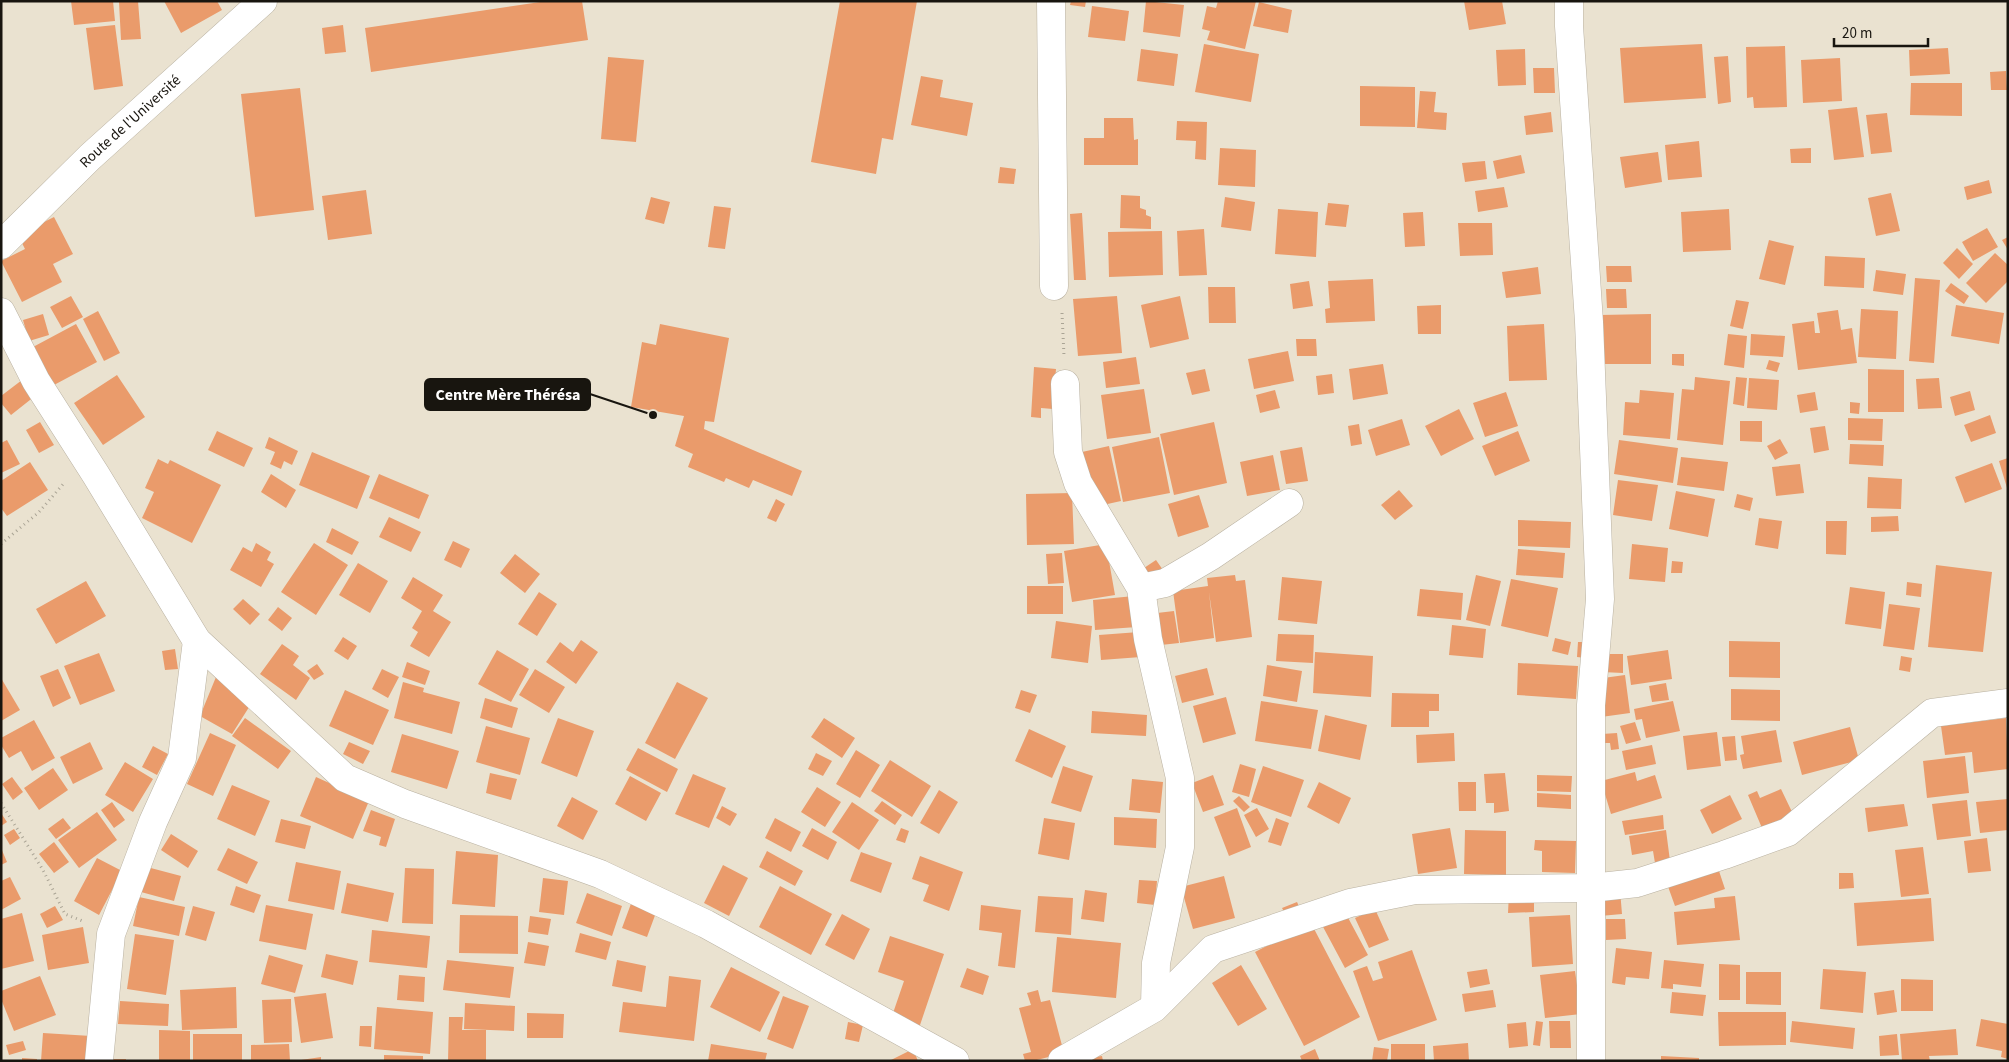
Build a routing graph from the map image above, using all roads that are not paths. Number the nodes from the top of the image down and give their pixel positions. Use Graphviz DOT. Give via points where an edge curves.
graph roads {
  1 [pos="263,1"];
  2 [pos="1051,1"];
  3 [pos="1569,1"];
  4 [pos="1,245"];
  5 [pos="1054,286"];
  6 [pos="1,312"];
  7 [pos="1066,384"];
  8 [pos="1289,503"];
  9 [pos="1141,588"];
  10 [pos="197,641"];
  11 [pos="2008,703"];
  12 [pos="1591,888"];
  13 [pos="1155,1006"];
  14 [pos="99,1061"];
  15 [pos="955,1061"];
  16 [pos="1062,1061"];
  17 [pos="1591,1061"];
  1 -- 4 [label="street, Route de l'Université" via="90,157"];
  2 -- 5 [label="street"];
  3 -- 12 [label="street" via="1589,322 1600,599 1591,705"];
  6 -- 10 [label="street" via="36,381"];
  7 -- 9 [label="street" via="1068,452 1078,483"];
  8 -- 9 [label="street" via="1165,583"];
  9 -- 13 [label="street" via="1148,639 1180,778 1180,847 1156,963"];
  10 -- 14 [label="street" via="182,758 153,822 111,934"];
  10 -- 15 [label="street" via="345,778 405,804 600,874 706,924"];
  11 -- 12 [label="street" via="1932,713 1788,832 1637,883"];
  12 -- 13 [label="street" via="1415,890 1350,903 1213,949"];
  12 -- 17 [label="street"];
  13 -- 16 [label="street"];
}
